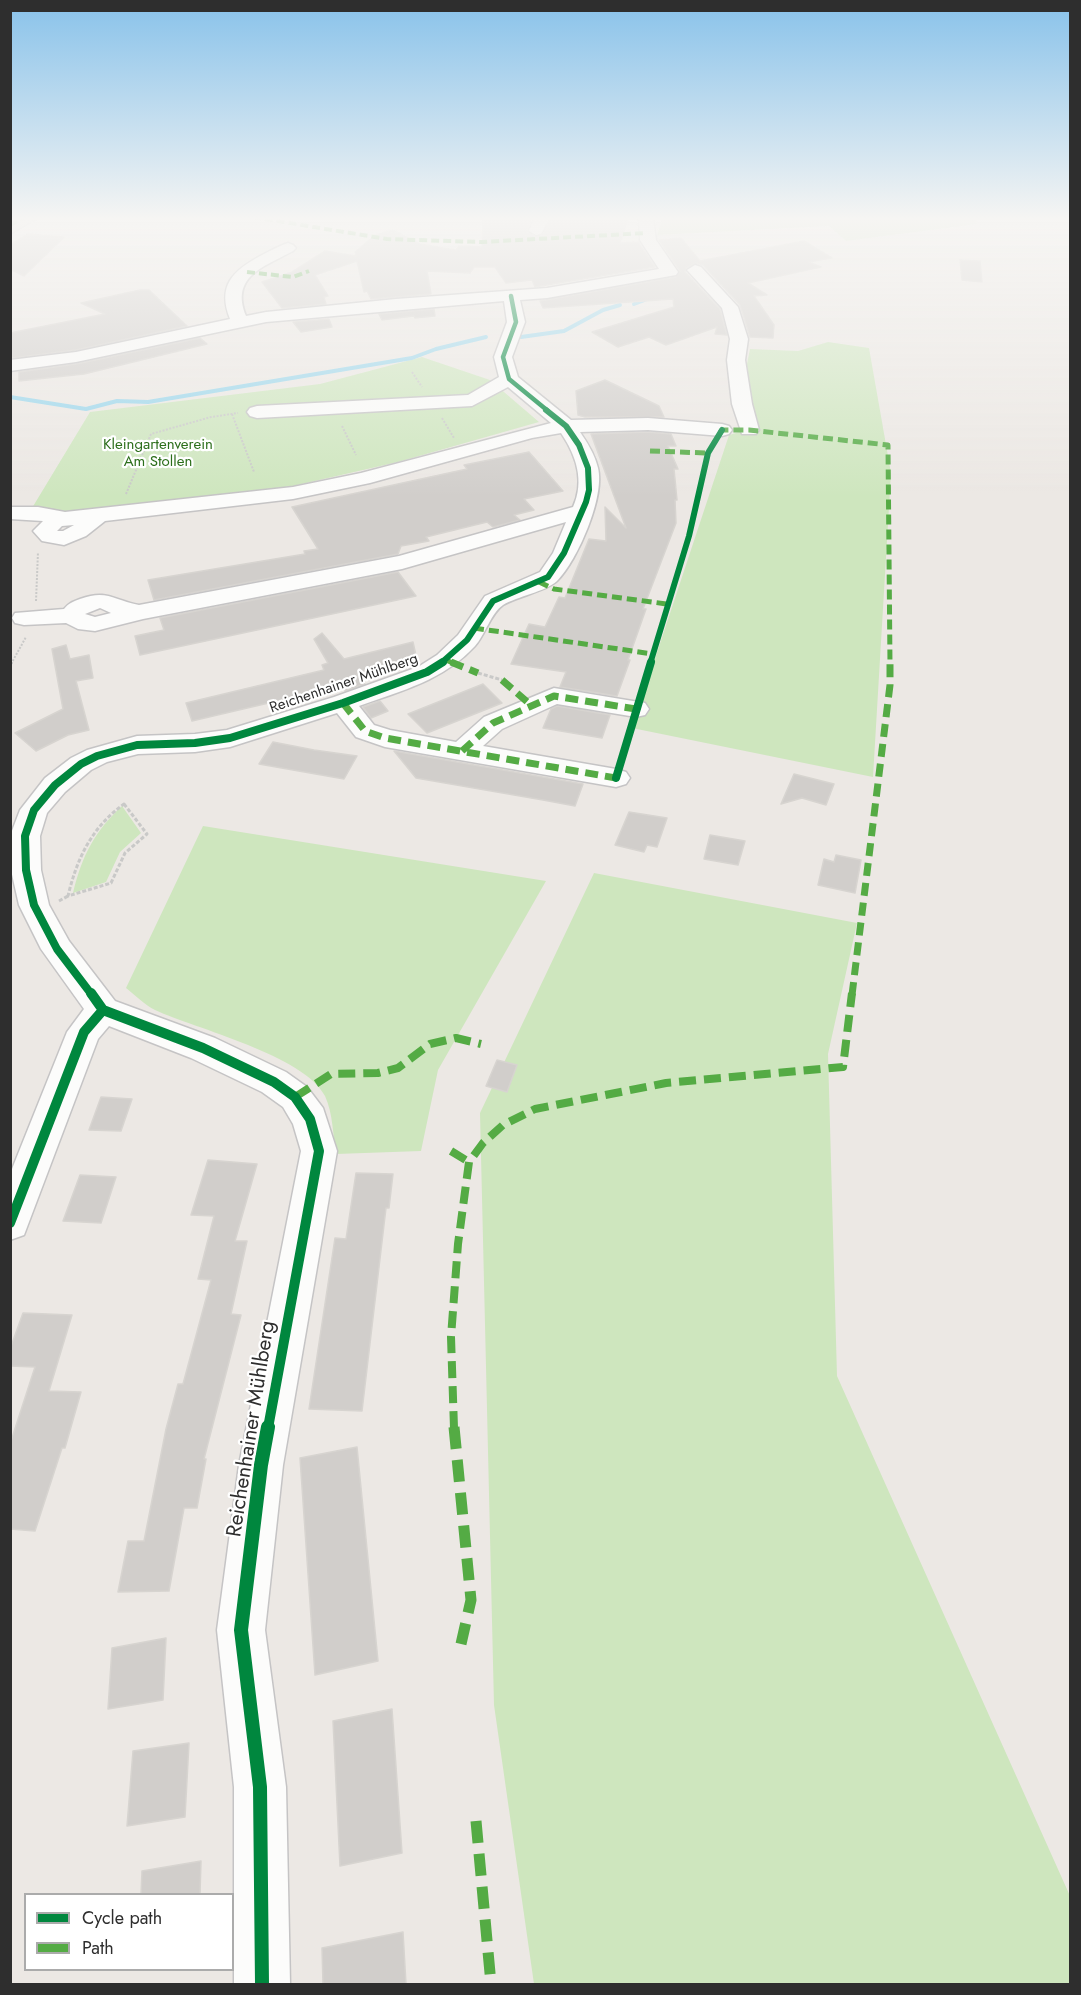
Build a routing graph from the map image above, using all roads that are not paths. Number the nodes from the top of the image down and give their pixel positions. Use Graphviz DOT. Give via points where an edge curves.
graph roads {
  1 [pos="234,310"];
  2 [pos="328,310"];
  3 [pos="514,310"];
  4 [pos="731,310"];
  5 [pos="240,322"];
  6 [pos="10,366"];
  7 [pos="509,379"];
  8 [pos="256,412"];
  9 [pos="566,426"];
  10 [pos="722,430"];
  11 [pos="749,430"];
  12 [pos="582,511"];
  13 [pos="10,513"];
  14 [pos="30,618"];
  15 [pos="343,703"];
  16 [pos="636,709"];
  17 [pos="462,751"];
  18 [pos="616,778"];
  19 [pos="103,1010"];
  20 [pos="10,1223"];
  21 [pos="262,1984"];
  1 -- 5 [label="street"];
  2 -- 5 [label="street"];
  3 -- 7 [label="street" via="516,322 503,357"];
  4 -- 11 [label="street" via="739,339 736,360"];
  5 -- 6 [label="street" via="76,357"];
  7 -- 8 [label="street" via="471,400"];
  7 -- 9 [label="street, Reichenhainer Mühlberg"];
  9 -- 10 [label="street" via="648,424"];
  9 -- 12 [label="street, Reichenhainer Mühlberg" via="588,468 589,490"];
  9 -- 13 [label="street" via="363,479 293,493 97,517 79,533 55,538 44,531 66,519"];
  12 -- 14 [label="street" via="402,562 184,605 139,612 103,601 85,604 72,616"];
  12 -- 15 [label="street, Reichenhainer Mühlberg" via="564,553 548,577 493,601 467,640 446,660 427,672"];
  15 -- 17 [label="street, Reichenhainer Mühlberg" via="365,731"];
  15 -- 19 [label="street, Reichenhainer Mühlberg" via="230,738 137,745 97,756 67,773 34,810 25,836 26,870 34,905 57,949"];
  16 -- 17 [label="street" via="554,696 493,723"];
  17 -- 18 [label="street, Reichenhainer Mühlberg"];
  19 -- 20 [label="street" via="84,1032"];
  19 -- 21 [label="street, Reichenhainer Mühlberg" via="202,1048 274,1082 295,1097 310,1119 318,1151 261,1465 241,1630 260,1787"];
}
